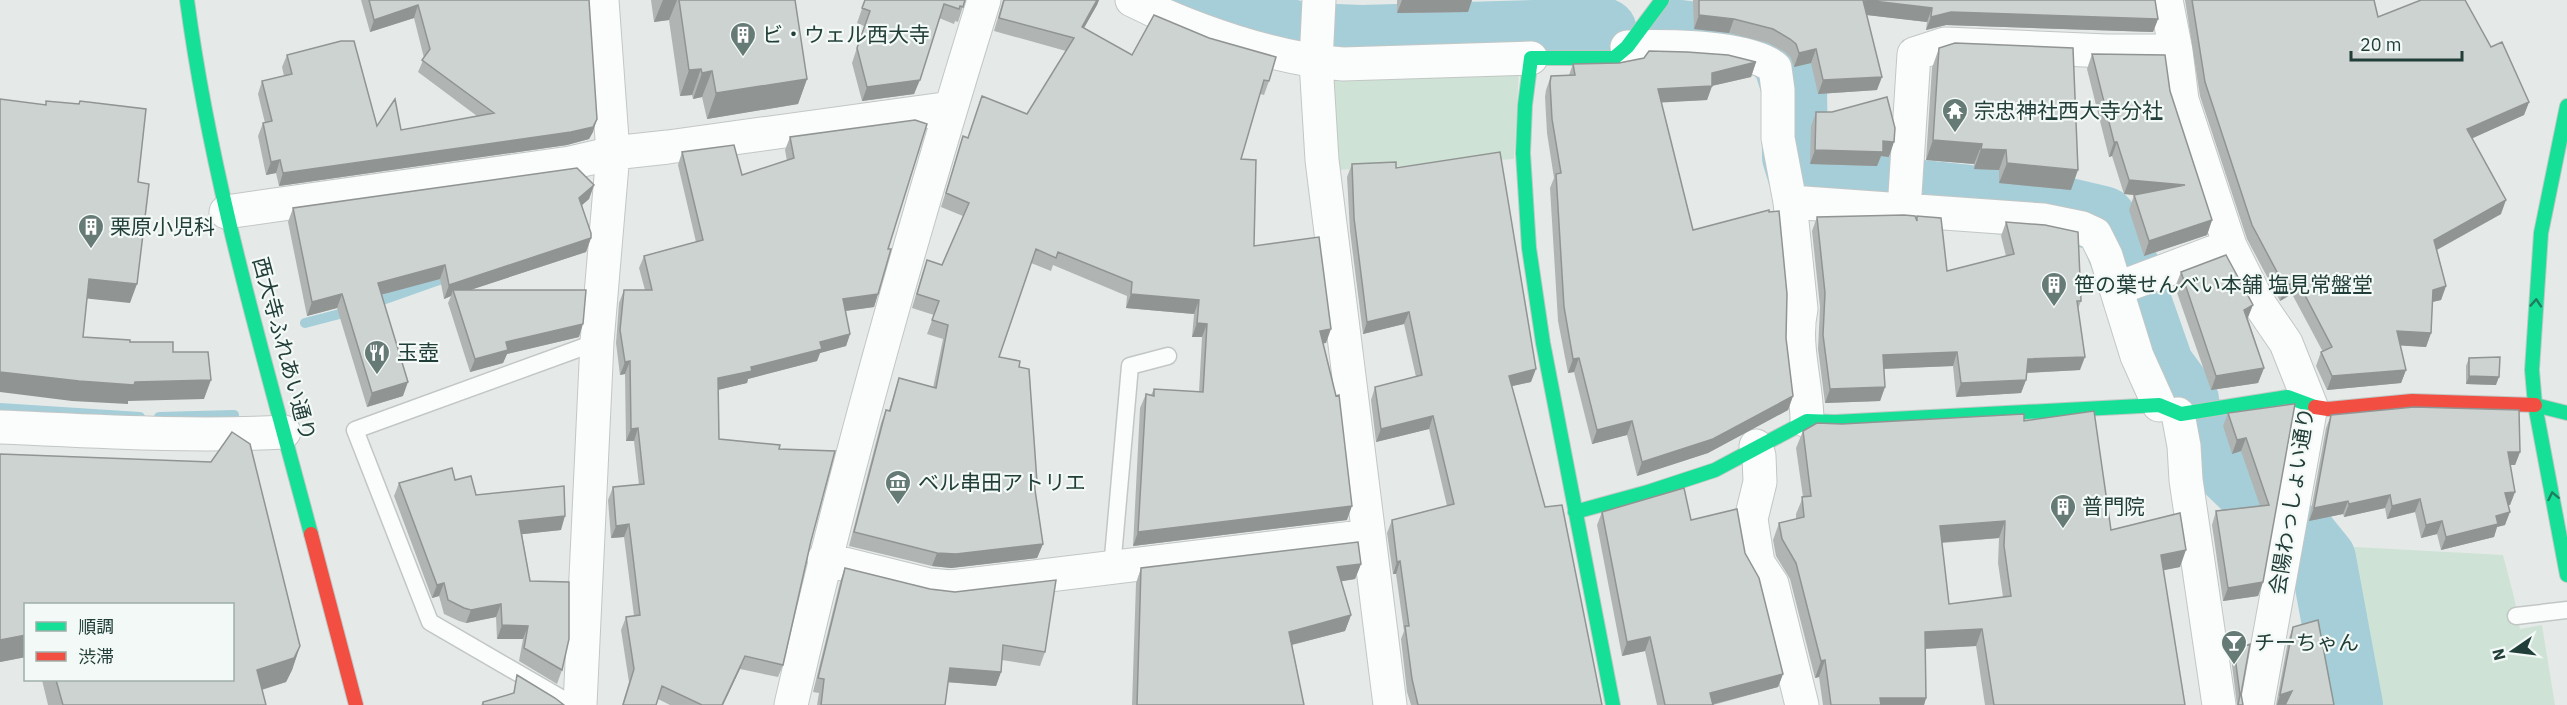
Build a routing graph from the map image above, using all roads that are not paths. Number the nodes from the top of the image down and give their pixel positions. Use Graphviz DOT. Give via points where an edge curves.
graph roads {
  1 [pos="187,0"];
  2 [pos="602,0"];
  3 [pos="984,0"];
  4 [pos="1132,0"];
  5 [pos="1318,0"];
  6 [pos="1662,0"];
  7 [pos="2166,0"];
  8 [pos="1627,46"];
  9 [pos="2176,51"];
  10 [pos="1531,58"];
  11 [pos="1316,62"];
  12 [pos="2567,106"];
  13 [pos="951,108"];
  14 [pos="613,153"];
  15 [pos="1790,202"];
  16 [pos="1904,210"];
  17 [pos="226,212"];
  18 [pos="2230,246"];
  19 [pos="2116,289"];
  20 [pos="597,342"];
  21 [pos="1168,356"];
  22 [pos="2535,405"];
  23 [pos="2311,406"];
  24 [pos="2168,410"];
  25 [pos="2567,413"];
  26 [pos="1807,421"];
  27 [pos="0,427"];
  28 [pos="284,432"];
  29 [pos="1756,446"];
  30 [pos="1575,512"];
  31 [pos="1369,536"];
  32 [pos="824,559"];
  33 [pos="1112,568"];
  34 [pos="2567,574"];
  35 [pos="2567,610"];
  36 [pos="2517,616"];
  37 [pos="356,705"];
  38 [pos="573,705"];
  39 [pos="580,705"];
  40 [pos="791,705"];
  41 [pos="1390,705"];
  42 [pos="1613,705"];
  43 [pos="1802,705"];
  44 [pos="2219,705"];
  45 [pos="2257,705"];
  1 -- 17 [label="street, 西大寺ふれあい通り" via="198,78"];
  2 -- 14 [label="street"];
  3 -- 13 [label="street"];
  4 -- 11 [label="street" via="1189,25 1288,57"];
  5 -- 11 [label="street"];
  6 -- 8 [label="street"];
  7 -- 9 [label="street, 会陽わっしょい通り"];
  8 -- 10 [label="street" via="1614,58"];
  8 -- 15 [label="street" via="1705,48 1766,60 1775,68 1778,138"];
  9 -- 16 [label="street" via="1945,44 1914,54"];
  9 -- 18 [label="street, 会陽わっしょい通り" via="2182,100"];
  10 -- 11 [label="street"];
  10 -- 30 [label="street" via="1524,98 1522,177 1528,241"];
  11 -- 31 [label="street" via="1322,160"];
  22 -- 12 [label="street, one-way" via="2533,342 2541,233"];
  13 -- 14 [label="street"];
  13 -- 32 [label="street"];
  14 -- 17 [label="street" via="570,163"];
  14 -- 20 [label="street"];
  15 -- 16 [label="street"];
  15 -- 26 [label="street"];
  16 -- 19 [label="street" via="2043,220 2082,228 2095,234"];
  17 -- 28 [label="street, 西大寺ふれあい通り"];
  18 -- 19 [label="street"];
  18 -- 23 [label="street, 会陽わっしょい通り" via="2258,302 2286,343"];
  19 -- 24 [label="street" via="2137,356"];
  20 -- 38 [label="lane" via="355,430 430,622"];
  20 -- 39 [label="street"];
  21 -- 33 [label="lane" via="1130,366"];
  22 -- 23 [label="street" via="2412,401 2328,409"];
  22 -- 25 [label="street"];
  34 -- 22 [label="street, one-way"];
  23 -- 24 [label="street" via="2288,397"];
  23 -- 45 [label="street, 会陽わっしょい通り"];
  24 -- 26 [label="street"];
  24 -- 44 [label="street" via="2184,446"];
  26 -- 29 [label="street"];
  27 -- 28 [label="street" via="150,434"];
  28 -- 37 [label="street, 西大寺ふれあい通り"];
  29 -- 30 [label="street" via="1715,470"];
  29 -- 43 [label="street" via="1760,482 1751,519 1755,547 1758,563 1772,584"];
  30 -- 42 [label="street"];
  31 -- 33 [label="street"];
  31 -- 41 [label="street"];
  32 -- 33 [label="street" via="951,587"];
  32 -- 40 [label="street"];
  35 -- 36 [label="lane"];
}
